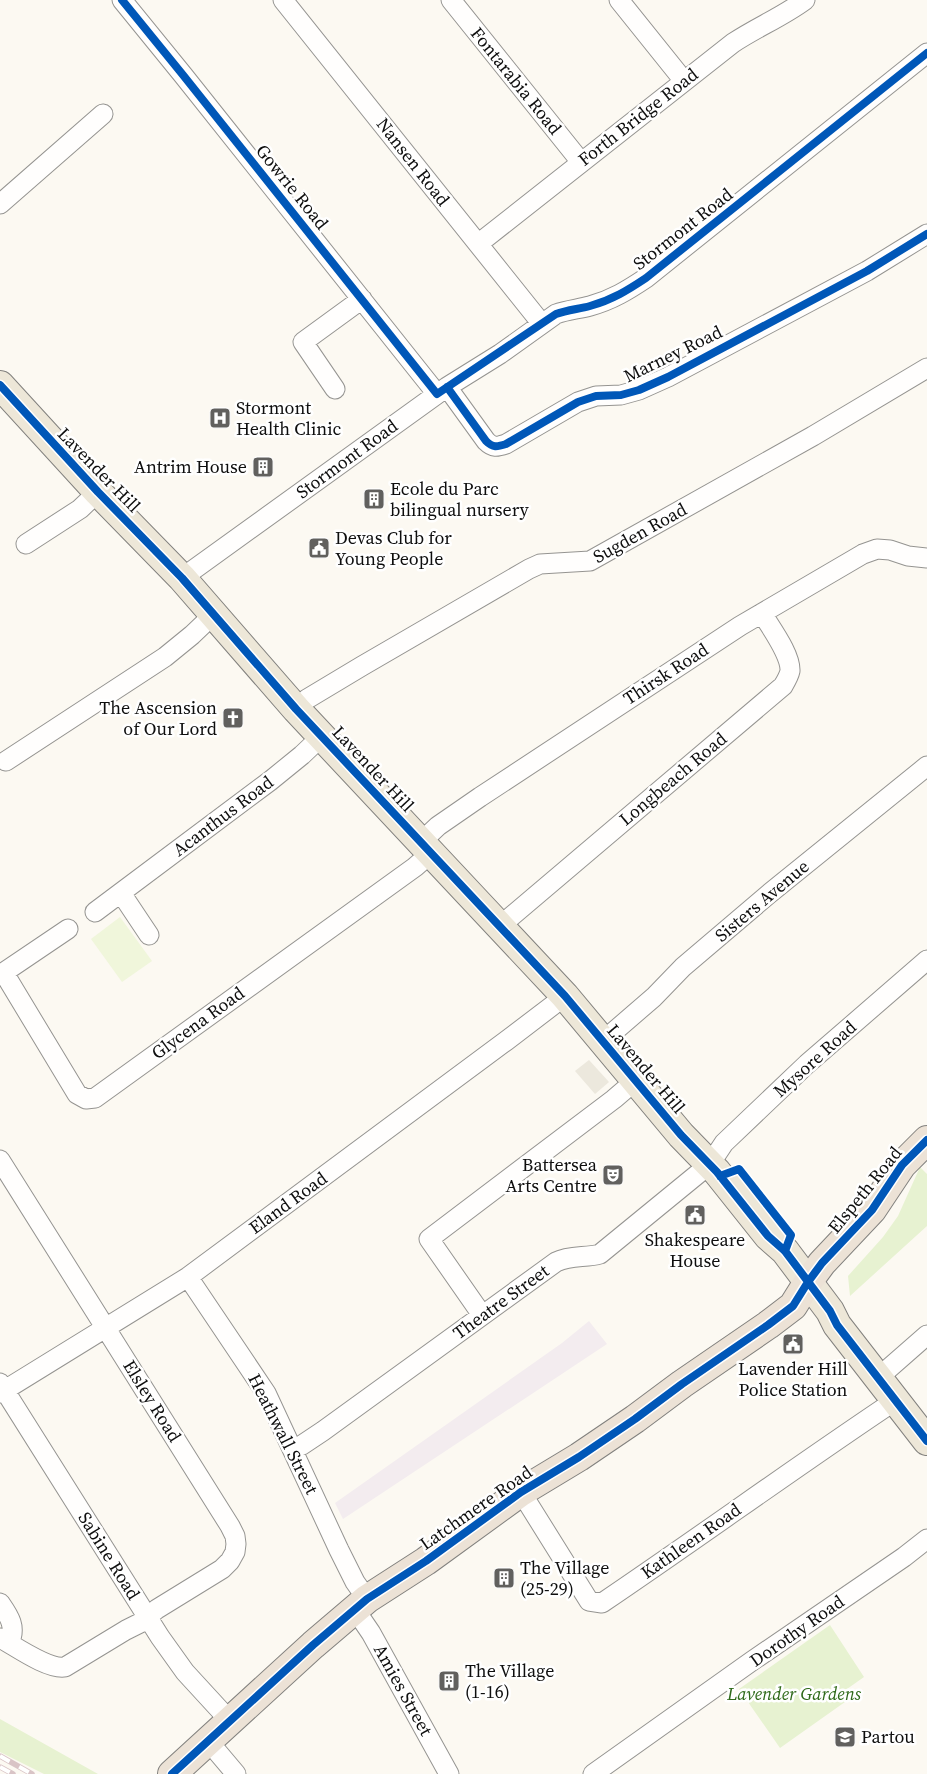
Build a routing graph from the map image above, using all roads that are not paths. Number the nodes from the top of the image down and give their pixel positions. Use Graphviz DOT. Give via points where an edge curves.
graph roads {
  1 [pos="122,0"];
  2 [pos="283,0"];
  3 [pos="451,0"];
  4 [pos="619,0"];
  5 [pos="805,0"];
  6 [pos="927,53"];
  7 [pos="684,81"];
  8 [pos="104,114"];
  9 [pos="581,162"];
  10 [pos="0,204"];
  11 [pos="927,234"];
  12 [pos="478,244"];
  13 [pos="362,299"];
  14 [pos="542,324"];
  15 [pos="927,368"];
  16 [pos="0,385"];
  17 [pos="335,389"];
  18 [pos="442,391"];
  19 [pos="98,492"];
  20 [pos="26,544"];
  21 [pos="927,558"];
  22 [pos="182,578"];
  23 [pos="762,613"];
  24 [pos="214,614"];
  25 [pos="296,709"];
  26 [pos="322,736"];
  27 [pos="6,761"];
  28 [pos="927,766"];
  29 [pos="426,847"];
  30 [pos="121,893"];
  31 [pos="95,912"];
  32 [pos="500,926"];
  33 [pos="68,929"];
  34 [pos="149,935"];
  35 [pos="927,960"];
  36 [pos="2,974"];
  37 [pos="565,996"];
  38 [pos="603,1042"];
  39 [pos="635,1081"];
  40 [pos="927,1140"];
  41 [pos="0,1160"];
  42 [pos="710,1164"];
  43 [pos="188,1277"];
  44 [pos="808,1282"];
  45 [pos="482,1315"];
  46 [pos="105,1327"];
  47 [pos="927,1335"];
  48 [pos="879,1377"];
  49 [pos="2,1389"];
  50 [pos="896,1400"];
  51 [pos="927,1441"];
  52 [pos="293,1449"];
  53 [pos="521,1492"];
  54 [pos="927,1539"];
  55 [pos="0,1603"];
  56 [pos="361,1604"];
  57 [pos="148,1617"];
  58 [pos="4,1640"];
  59 [pos="230,1721"];
  60 [pos="209,1742"];
  61 [pos="172,1774"];
  62 [pos="236,1774"];
  63 [pos="449,1774"];
  64 [pos="593,1774"];
  1 -- 13 [label="street, Gowrie Road"];
  2 -- 12 [label="street, Nansen Road"];
  3 -- 9 [label="street, Fontarabia Road"];
  4 -- 7 [label="street"];
  5 -- 7 [label="street, Forth Bridge Road" via="733,43"];
  6 -- 14 [label="street, Stormont Road" via="646,278 612,299 563,311"];
  7 -- 9 [label="street, Forth Bridge Road"];
  8 -- 10 [label="street"];
  9 -- 12 [label="street, Forth Bridge Road"];
  11 -- 18 [label="street, Marney Road" via="867,271 668,377 622,395 596,396 578,402 499,447 486,441"];
  12 -- 14 [label="street, Nansen Road"];
  13 -- 17 [label="street" via="303,342"];
  13 -- 18 [label="street, Gowrie Road"];
  14 -- 18 [label="street, Stormont Road"];
  15 -- 25 [label="street, Sugden Road" via="590,561 540,564 529,569 362,666"];
  16 -- 19 [label="main road, Lavender Hill"];
  18 -- 22 [label="street, Stormont Road"];
  19 -- 20 [label="street" via="80,509"];
  19 -- 22 [label="main road, Lavender Hill"];
  21 -- 23 [label="street, Thirsk Road" via="877,549"];
  22 -- 24 [label="main road, Lavender Hill"];
  23 -- 29 [label="street, Thirsk Road" via="438,826"];
  23 -- 32 [label="street, Longbeach Road" via="788,658 790,670 783,686"];
  24 -- 25 [label="main road, Lavender Hill"];
  24 -- 27 [label="street" via="165,657"];
  25 -- 26 [label="main road, Lavender Hill"];
  26 -- 29 [label="main road, Lavender Hill"];
  26 -- 30 [label="street, Acanthus Road"];
  28 -- 38 [label="street, Sisters Avenue" via="683,967"];
  29 -- 32 [label="main road, Lavender Hill"];
  29 -- 36 [label="street, Glycena Road" via="415,867 95,1098 86,1100 77,1094"];
  30 -- 31 [label="street, Acanthus Road"];
  30 -- 34 [label="street"];
  32 -- 37 [label="main road, Lavender Hill"];
  33 -- 36 [label="street"];
  35 -- 42 [label="street, Mysore Road" via="806,1064 724,1143"];
  37 -- 38 [label="main road, Lavender Hill"];
  37 -- 43 [label="street, Eland Road"];
  38 -- 39 [label="main road, Lavender Hill"];
  39 -- 42 [label="main road, Lavender Hill"];
  39 -- 45 [label="street" via="429,1239"];
  40 -- 44 [label="highway, Elspeth Road" via="902,1165 872,1210"];
  41 -- 46 [label="street, Elsley Road"];
  42 -- 44 [label="main road, Lavender Hill"];
  42 -- 45 [label="street, Theatre Street" via="600,1254 556,1262"];
  43 -- 46 [label="street, Eland Road"];
  43 -- 52 [label="street, Heathwall Street" via="266,1392"];
  44 -- 48 [label="main road, Lavender Hill" via="837,1325"];
  44 -- 53 [label="highway, Latchmere Road" via="793,1306 768,1325 579,1457"];
  45 -- 52 [label="street, Theatre Street" via="323,1431"];
  46 -- 49 [label="street, Eland Road"];
  46 -- 57 [label="street, Elsley Road" via="235,1536 233,1557 222,1568"];
  47 -- 48 [label="street"];
  48 -- 50 [label="main road, Lavender Hill"];
  49 -- 57 [label="street, Sabine Road"];
  50 -- 51 [label="main road, Lavender Hill"];
  50 -- 53 [label="street, Kathleen Road" via="602,1603 589,1601"];
  52 -- 56 [label="street, Heathwall Street" via="355,1582"];
  53 -- 56 [label="highway, Latchmere Road"];
  54 -- 64 [label="street, Dorothy Road"];
  55 -- 58 [label="street" via="8,1615 13,1635"];
  56 -- 59 [label="highway, Latchmere Road"];
  56 -- 63 [label="street, Amies Street" via="371,1633"];
  57 -- 58 [label="street, Elsley Road" via="60,1668"];
  57 -- 59 [label="street, Sabine Road" via="185,1672"];
  59 -- 60 [label="highway, Latchmere Road"];
  60 -- 61 [label="highway, Latchmere Road"];
  60 -- 62 [label="street"];
}
